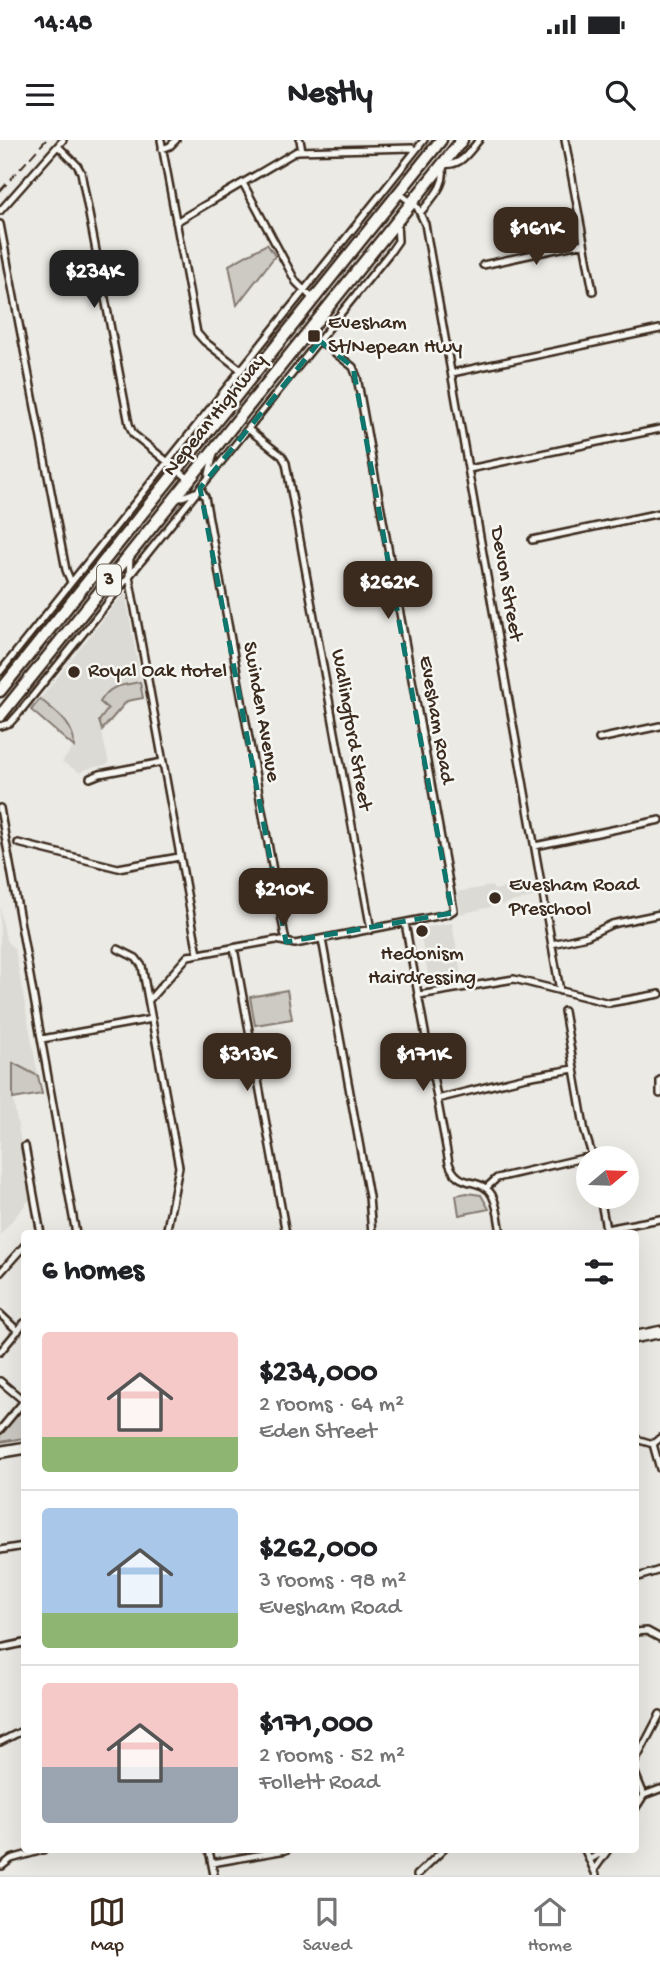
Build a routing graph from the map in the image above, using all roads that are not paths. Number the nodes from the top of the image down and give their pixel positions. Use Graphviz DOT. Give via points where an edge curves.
graph roads {
  1 [pos="63,140"];
  2 [pos="161,140"];
  3 [pos="176,140"];
  4 [pos="300,140"];
  5 [pos="393,140"];
  6 [pos="424,140"];
  7 [pos="441,140"];
  8 [pos="461,140"];
  9 [pos="479,140"];
  10 [pos="565,140"];
  11 [pos="58,146"];
  12 [pos="162,149"];
  13 [pos="395,149"];
  14 [pos="302,151"];
  15 [pos="415,151"];
  16 [pos="442,164"];
  17 [pos="243,183"];
  18 [pos="399,193"];
  19 [pos="411,202"];
  20 [pos="0,211"];
  21 [pos="421,212"];
  22 [pos="397,221"];
  23 [pos="176,222"];
  24 [pos="0,224"];
  25 [pos="584,243"];
  26 [pos="483,265"];
  27 [pos="303,290"];
  28 [pos="593,291"];
  29 [pos="313,299"];
  30 [pos="660,328"];
  31 [pos="320,341"];
  32 [pos="240,370"];
  33 [pos="452,373"];
  34 [pos="248,429"];
  35 [pos="660,429"];
  36 [pos="215,447"];
  37 [pos="166,461"];
  38 [pos="469,469"];
  39 [pos="177,470"];
  40 [pos="207,479"];
  41 [pos="189,480"];
  42 [pos="199,489"];
  43 [pos="170,502"];
  44 [pos="660,513"];
  45 [pos="532,540"];
  46 [pos="130,554"];
  47 [pos="129,576"];
  48 [pos="71,582"];
  49 [pos="0,672"];
  50 [pos="0,691"];
  51 [pos="1,711"];
  52 [pos="0,726"];
  53 [pos="660,726"];
  54 [pos="599,739"];
  55 [pos="163,762"];
  56 [pos="90,778"];
  57 [pos="0,808"];
  58 [pos="660,820"];
  59 [pos="18,842"];
  60 [pos="535,846"];
  61 [pos="179,857"];
  62 [pos="660,914"];
  63 [pos="405,923"];
  64 [pos="371,930"];
  65 [pos="322,939"];
  66 [pos="286,942"];
  67 [pos="552,944"];
  68 [pos="234,948"];
  69 [pos="118,949"];
  70 [pos="198,954"];
  71 [pos="560,990"];
  72 [pos="660,994"];
  73 [pos="419,995"];
  74 [pos="149,1000"];
  75 [pos="564,1011"];
  76 [pos="152,1019"];
  77 [pos="42,1039"];
  78 [pos="574,1069"];
  79 [pos="660,1080"];
  80 [pos="660,1094"];
  81 [pos="438,1099"];
  82 [pos="25,1146"];
  83 [pos="589,1146"];
  84 [pos="576,1161"];
  85 [pos="486,1188"];
  86 [pos="602,1209"];
  87 [pos="660,1219"];
  88 [pos="40,1230"];
  89 [pos="75,1230"];
  90 [pos="167,1230"];
  91 [pos="285,1230"];
  92 [pos="372,1230"];
  93 [pos="500,1230"];
  94 [pos="607,1230"];
  95 [pos="615,1230"];
  96 [pos="21,1249"];
  97 [pos="0,1273"];
  98 [pos="0,1314"];
  99 [pos="21,1328"];
  100 [pos="18,1331"];
  101 [pos="660,1332"];
  102 [pos="639,1336"];
  103 [pos="0,1352"];
  104 [pos="0,1381"];
  105 [pos="21,1398"];
  106 [pos="21,1405"];
  107 [pos="0,1430"];
  108 [pos="660,1438"];
  109 [pos="639,1440"];
  110 [pos="653,1444"];
  111 [pos="21,1448"];
  112 [pos="0,1452"];
  113 [pos="660,1469"];
  114 [pos="21,1546"];
  115 [pos="0,1550"];
  116 [pos="660,1570"];
  117 [pos="639,1577"];
  118 [pos="639,1632"];
  119 [pos="660,1637"];
  120 [pos="21,1644"];
  121 [pos="0,1648"];
  122 [pos="660,1714"];
  123 [pos="21,1732"];
  124 [pos="0,1742"];
  125 [pos="639,1754"];
  126 [pos="639,1780"];
  127 [pos="660,1790"];
  128 [pos="646,1795"];
  129 [pos="639,1805"];
  130 [pos="32,1853"];
  131 [pos="210,1853"];
  132 [pos="269,1853"];
  133 [pos="440,1853"];
  134 [pos="586,1853"];
  135 [pos="602,1853"];
  136 [pos="605,1853"];
  137 [pos="589,1860"];
  138 [pos="212,1863"];
  139 [pos="1,1866"];
  140 [pos="595,1872"];
  141 [pos="6,1875"];
  142 [pos="214,1875"];
  143 [pos="417,1875"];
  1 -- 11 [label="street"];
  2 -- 12 [label="street"];
  3 -- 12 [label="street"];
  4 -- 14 [label="street"];
  5 -- 13 [label="street"];
  6 -- 15 [label="street"];
  7 -- 18 [label="highway, Nepean Highway / 3"];
  8 -- 16 [label="highway, Nepean Highway / 3"];
  9 -- 16 [label="street" via="461,161"];
  10 -- 25 [label="street"];
  11 -- 20 [label="street"];
  11 -- 37 [label="street" via="81,172 129,424 133,434"];
  12 -- 23 [label="street"];
  13 -- 14 [label="street"];
  13 -- 15 [label="street"];
  14 -- 17 [label="street"];
  15 -- 27 [label="street"];
  16 -- 19 [label="highway, Nepean Highway / 3"];
  16 -- 21 [label="street" via="442,186"];
  17 -- 23 [label="street"];
  17 -- 27 [label="street"];
  18 -- 19 [label="street"];
  18 -- 29 [label="highway, Nepean Highway / 3"];
  19 -- 21 [label="street"];
  19 -- 22 [label="highway, Nepean Highway / 3"];
  21 -- 33 [label="street, Devon Street"];
  22 -- 31 [label="street" via="398,241"];
  22 -- 36 [label="highway, Nepean Highway / 3"];
  23 -- 32 [label="street" via="197,332"];
  24 -- 48 [label="street"];
  25 -- 26 [label="street"];
  25 -- 28 [label="street"];
  27 -- 29 [label="street"];
  27 -- 32 [label="street"];
  29 -- 39 [label="highway, Nepean Highway / 3"];
  30 -- 33 [label="street"];
  31 -- 34 [label="street"];
  31 -- 63 [label="street, Evesham Road" via="356,373 453,908 451,913"];
  32 -- 37 [label="street"];
  33 -- 38 [label="street, Devon Street"];
  34 -- 40 [label="street"];
  34 -- 64 [label="street, Wallingford Street" via="286,463"];
  35 -- 38 [label="street"];
  36 -- 40 [label="street"];
  36 -- 41 [label="highway, Nepean Highway / 3"];
  37 -- 39 [label="street"];
  37 -- 48 [label="street"];
  38 -- 60 [label="street, Devon Street"];
  39 -- 41 [label="street"];
  39 -- 50 [label="highway, Nepean Highway / 3"];
  40 -- 42 [label="street"];
  41 -- 43 [label="highway, Nepean Highway / 3"];
  42 -- 43 [label="street"];
  42 -- 47 [label="street"];
  42 -- 66 [label="street, Swinden Avenue" via="204,494"];
  43 -- 46 [label="highway, Nepean Highway / 3"];
  44 -- 45 [label="street"];
  46 -- 47 [label="street"];
  46 -- 51 [label="highway, Nepean Highway / 3"];
  47 -- 52 [label="street" via="19,713"];
  47 -- 55 [label="street"];
  48 -- 49 [label="street"];
  53 -- 54 [label="street"];
  55 -- 56 [label="street"];
  55 -- 61 [label="street"];
  57 -- 77 [label="street"];
  58 -- 60 [label="street"];
  59 -- 61 [label="street" via="118,868"];
  60 -- 67 [label="street, Devon Street"];
  61 -- 70 [label="street"];
  62 -- 67 [label="street"];
  63 -- 64 [label="street"];
  63 -- 73 [label="street"];
  64 -- 65 [label="street"];
  65 -- 66 [label="street"];
  65 -- 92 [label="street"];
  66 -- 68 [label="street"];
  67 -- 71 [label="street, Devon Street"];
  68 -- 70 [label="street"];
  68 -- 91 [label="street"];
  69 -- 74 [label="street" via="141,963"];
  70 -- 74 [label="street" via="187,958"];
  71 -- 72 [label="street" via="609,1003"];
  71 -- 73 [label="street" via="507,979"];
  73 -- 81 [label="street"];
  74 -- 76 [label="street"];
  75 -- 78 [label="street"];
  76 -- 77 [label="street"];
  76 -- 90 [label="street" via="179,1167"];
  77 -- 89 [label="street"];
  78 -- 81 [label="street"];
  78 -- 83 [label="street"];
  79 -- 80 [label="street"];
  81 -- 85 [label="street" via="452,1172"];
  82 -- 88 [label="street"];
  84 -- 85 [label="street" via="497,1178"];
  85 -- 93 [label="street" via="494,1198"];
  86 -- 94 [label="street"];
  87 -- 95 [label="street"];
  96 -- 97 [label="street"];
  98 -- 100 [label="street"];
  99 -- 100 [label="street"];
  100 -- 103 [label="street"];
  101 -- 102 [label="highway"];
  104 -- 105 [label="street"];
  106 -- 107 [label="street"];
  108 -- 110 [label="street"];
  109 -- 110 [label="street"];
  110 -- 113 [label="street"];
  111 -- 112 [label="highway"];
  114 -- 115 [label="street"];
  116 -- 117 [label="street"];
  118 -- 119 [label="street"];
  120 -- 121 [label="street"];
  122 -- 125 [label="street"];
  123 -- 124 [label="street"];
  126 -- 128 [label="street"];
  127 -- 128 [label="street"];
  128 -- 129 [label="street"];
  130 -- 139 [label="street"];
  131 -- 138 [label="street"];
  132 -- 138 [label="street"];
  133 -- 143 [label="street"];
  134 -- 137 [label="street"];
  135 -- 137 [label="street"];
  136 -- 140 [label="street"];
  137 -- 140 [label="street"];
  138 -- 142 [label="street"];
  139 -- 141 [label="street"];
}
